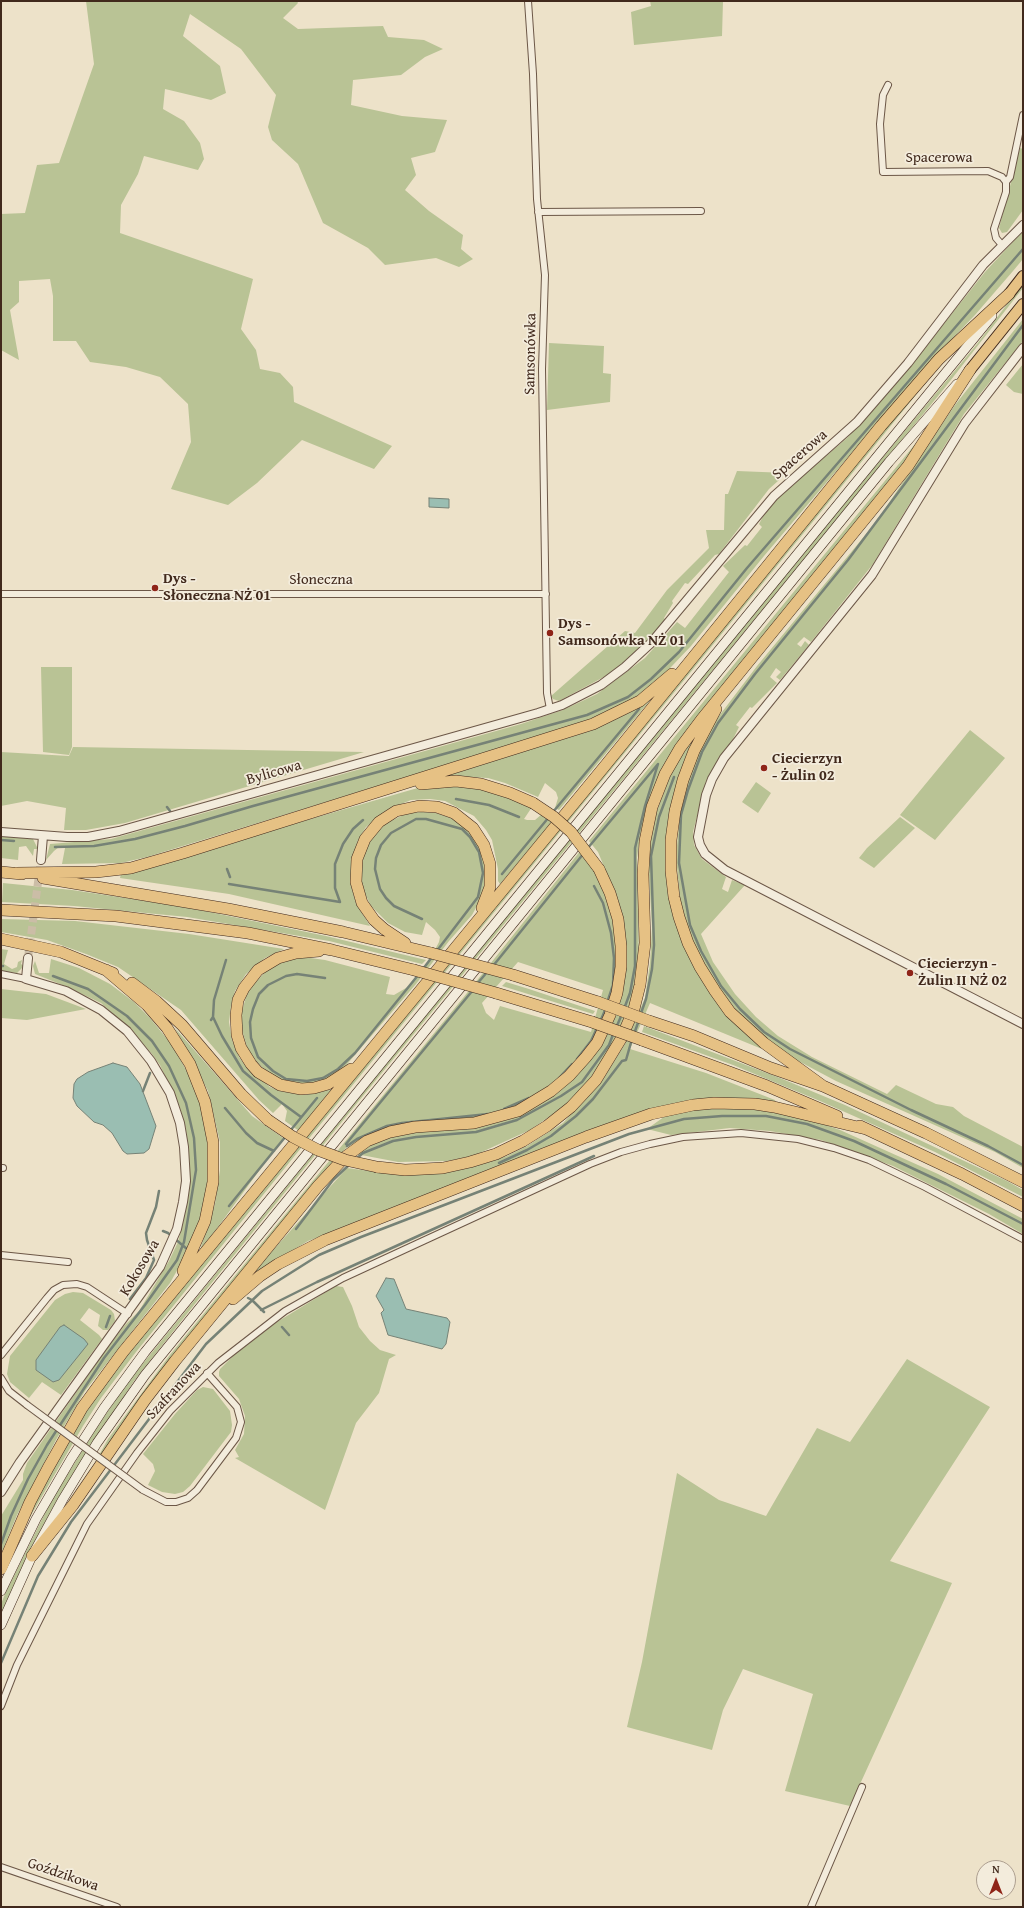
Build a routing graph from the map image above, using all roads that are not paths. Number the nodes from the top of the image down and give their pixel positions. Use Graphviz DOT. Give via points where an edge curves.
graph roads {
  1 [pos="528,1"];
  2 [pos="888,86"];
  3 [pos="1023,115"];
  4 [pos="1006,182"];
  5 [pos="701,210"];
  6 [pos="538,212"];
  7 [pos="1023,225"];
  8 [pos="1002,245"];
  9 [pos="1023,276"];
  10 [pos="1009,294"];
  11 [pos="1023,304"];
  12 [pos="1023,348"];
  13 [pos="970,370"];
  14 [pos="1,594"];
  15 [pos="546,594"];
  16 [pos="702,646"];
  17 [pos="725,690"];
  18 [pos="550,709"];
  19 [pos="373,794"];
  20 [pos="1,832"];
  21 [pos="43,836"];
  22 [pos="41,860"];
  23 [pos="1,872"];
  24 [pos="16,873"];
  25 [pos="1,910"];
  26 [pos="472,926"];
  27 [pos="1,939"];
  28 [pos="412,948"];
  29 [pos="332,950"];
  30 [pos="28,958"];
  31 [pos="106,970"];
  32 [pos="1,974"];
  33 [pos="26,979"];
  34 [pos="1023,1024"];
  35 [pos="365,1059"];
  36 [pos="823,1086"];
  37 [pos="866,1128"];
  38 [pos="1023,1182"];
  39 [pos="1023,1206"];
  40 [pos="1023,1239"];
  41 [pos="1,1255"];
  42 [pos="68,1262"];
  43 [pos="170,1296"];
  44 [pos="128,1314"];
  45 [pos="208,1320"];
  46 [pos="1,1356"];
  47 [pos="207,1373"];
  48 [pos="1,1378"];
  49 [pos="1,1492"];
  50 [pos="32,1556"];
  51 [pos="1,1569"];
  52 [pos="1,1591"];
  53 [pos="1,1625"];
  54 [pos="1,1706"];
  55 [pos="862,1787"];
  56 [pos="1,1867"];
  57 [pos="117,1907"];
  58 [pos="811,1907"];
  1 -- 6 [label="street, Samsonówka"];
  2 -- 4 [label="street, Spacerowa" via="883,95 880,124 884,172 988,171 1002,177"];
  3 -- 4 [label="street" via="1010,177"];
  4 -- 8 [label="street" via="1005,196 994,229 996,238"];
  5 -- 6 [label="street"];
  6 -- 15 [label="street, Samsonówka" via="545,275 542,370"];
  7 -- 8 [label="street, Spacerowa"];
  8 -- 18 [label="street, Spacerowa" via="983,265 908,363 868,410 766,504 646,648 601,685"];
  9 -- 10 [label="highway"];
  10 -- 16 [label="highway" via="934,364"];
  10 -- 52 [label="main road" via="145,1352 71,1459 36,1519"];
  11 -- 13 [label="highway"];
  12 -- 34 [label="street" via="965,423 872,575 724,758 708,790 698,837 704,854 725,870"];
  13 -- 17 [label="highway" via="908,466"];
  13 -- 50 [label="main road" via="890,462 171,1341 97,1443"];
  14 -- 15 [label="street, Słoneczna"];
  15 -- 18 [label="street, Samsonówka" via="547,693"];
  16 -- 19 [label="highway" via="640,701 593,724"];
  16 -- 26 [label="highway"];
  17 -- 31 [label="highway, bridge" via="680,748 665,774 655,799 644,848 645,943 641,981 634,1009 621,1039 596,1080 571,1107 547,1126 496,1154 443,1168 405,1170 345,1160 318,1150 268,1120 241,1094 189,1032 164,1008 129,982"];
  17 -- 36 [label="highway" via="694,752 677,799 671,840 674,898 688,943 714,991 730,1012 764,1043"];
  18 -- 21 [label="street, Bylicowa" via="127,829 88,836"];
  19 -- 24 [label="highway" via="131,868 96,872"];
  19 -- 45 [label="highway, bridge" via="422,784 456,781 496,788 533,803 554,817 571,832 598,869 610,893 618,919 621,946 621,971 615,998 597,1043 580,1065 532,1104 512,1113 474,1123 398,1130 382,1134 360,1145 326,1177"];
  20 -- 21 [label="street, Bylicowa"];
  21 -- 22 [label="street"];
  23 -- 24 [label="highway"];
  24 -- 28 [label="highway" via="228,908"];
  25 -- 29 [label="highway" via="116,916 254,934"];
  26 -- 28 [label="highway" via="487,897 490,883 490,864 480,836 464,819 443,809 419,806 402,809 379,822 365,839 357,859 356,882 362,903 374,920"];
  26 -- 35 [label="highway"];
  27 -- 31 [label="highway" via="61,952"];
  28 -- 36 [label="highway, bridge" via="513,975 598,1002"];
  29 -- 35 [label="highway" via="287,955 258,970 238,1000 235,1025 237,1035 245,1056 258,1072 280,1085 314,1088 328,1084"];
  29 -- 37 [label="highway, bridge" via="414,970 592,1022 767,1086"];
  30 -- 33 [label="street"];
  31 -- 43 [label="highway" via="154,1012 180,1046 199,1084 210,1121 214,1166 209,1205 195,1248"];
  32 -- 33 [label="street, Kokosowa"];
  33 -- 44 [label="street, Kokosowa" via="76,995 118,1022 155,1066 177,1113 184,1141 186,1164 180,1219 160,1267"];
  35 -- 43 [label="highway"];
  36 -- 38 [label="highway" via="926,1133"];
  37 -- 39 [label="highway"];
  37 -- 45 [label="highway" via="755,1104 700,1104 651,1114 586,1137 311,1246 260,1276"];
  40 -- 47 [label="street, Szafranowa" via="869,1160 834,1148 798,1139 741,1134 683,1137 637,1147 590,1164 350,1274 320,1289 258,1331"];
  41 -- 42 [label="street"];
  43 -- 51 [label="highway" via="123,1352 82,1408 30,1502"];
  44 -- 46 [label="street" via="87,1287 77,1284 64,1285 54,1290"];
  44 -- 49 [label="street, Kokosowa" via="24,1456"];
  45 -- 50 [label="highway" via="145,1400 73,1506"];
  47 -- 48 [label="street, bridge" via="232,1400 238,1410 240,1426 236,1438 197,1490 188,1498 176,1502 166,1502 143,1490 9,1391"];
  47 -- 54 [label="street, Szafranowa" via="153,1432 87,1524 20,1659"];
  50 -- 53 [label="main road"];
  55 -- 58 [label="street"];
  56 -- 57 [label="street, Goździkowa"];
}
